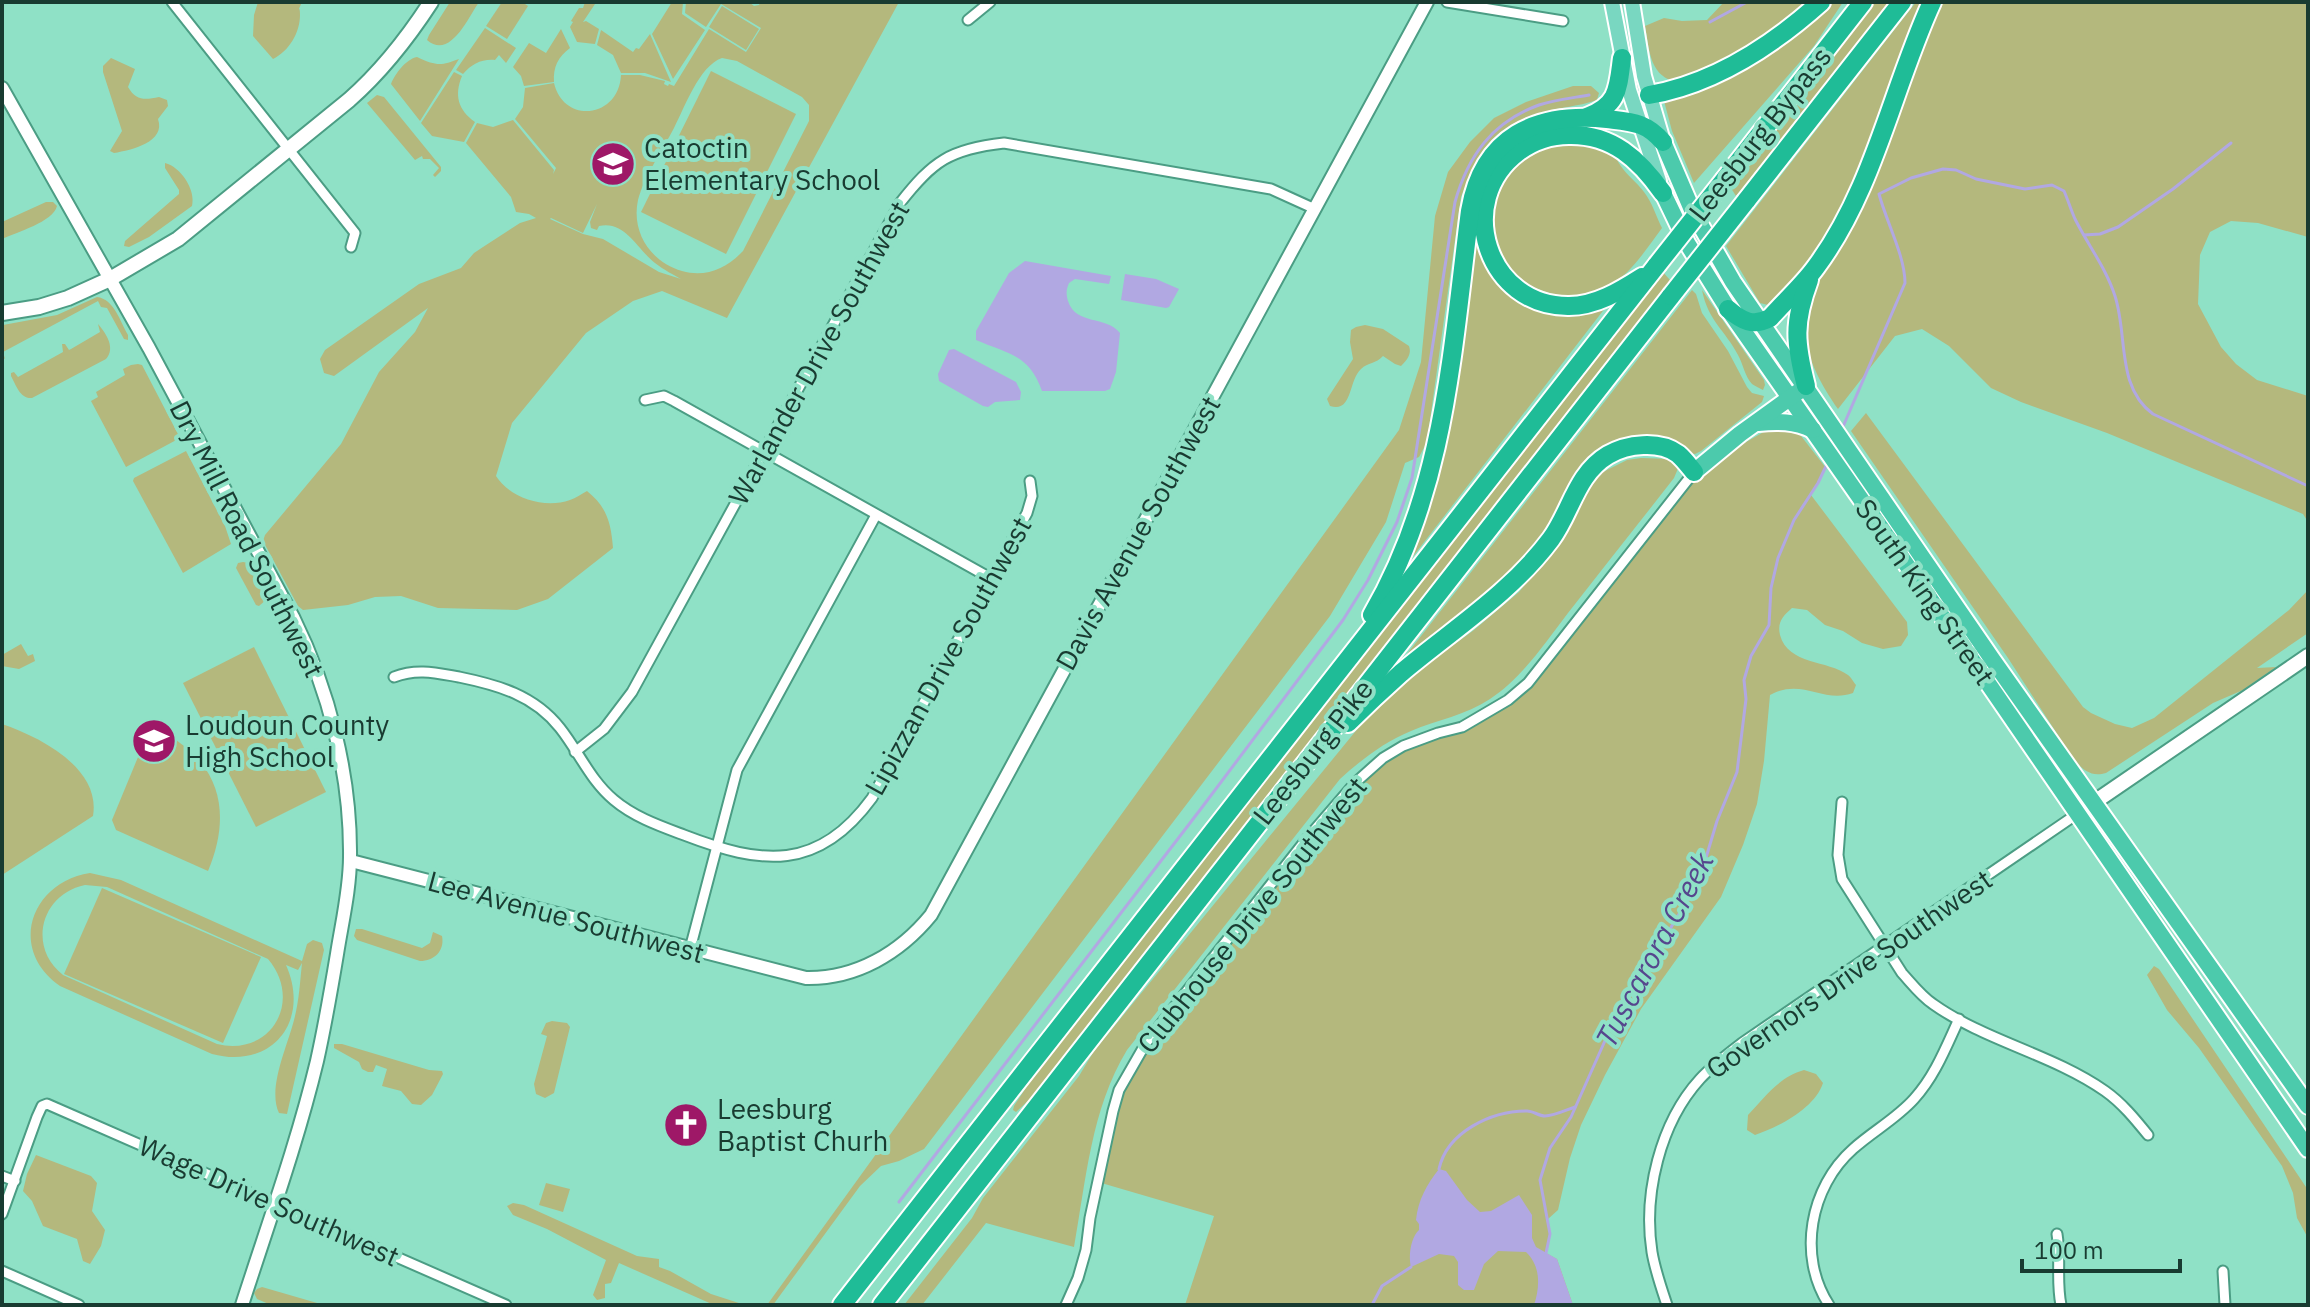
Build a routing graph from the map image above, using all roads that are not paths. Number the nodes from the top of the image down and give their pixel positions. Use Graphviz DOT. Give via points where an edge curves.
graph roads {
  1 [pos="172,2"];
  2 [pos="431,2"];
  3 [pos="990,2"];
  4 [pos="1427,2"];
  5 [pos="1447,2"];
  6 [pos="1612,2"];
  7 [pos="1632,2"];
  8 [pos="1821,2"];
  9 [pos="1863,2"];
  10 [pos="1902,2"];
  11 [pos="1932,2"];
  12 [pos="968,20"];
  13 [pos="1563,21"];
  14 [pos="1622,58"];
  15 [pos="2,88"];
  16 [pos="1649,95"];
  17 [pos="1587,117"];
  18 [pos="1639,124"];
  19 [pos="1663,142"];
  20 [pos="289,149"];
  21 [pos="1663,193"];
  22 [pos="1746,201"];
  23 [pos="1315,209"];
  24 [pos="351,247"];
  25 [pos="1657,265"];
  26 [pos="1814,269"];
  27 [pos="110,279"];
  28 [pos="1728,309"];
  29 [pos="2,313"];
  30 [pos="1761,323"];
  31 [pos="1766,362"];
  32 [pos="1798,392"];
  33 [pos="645,400"];
  34 [pos="1757,423"];
  35 [pos="1817,437"];
  36 [pos="763,452"];
  37 [pos="1694,472"];
  38 [pos="1030,481"];
  39 [pos="876,515"];
  40 [pos="992,579"];
  41 [pos="2308,656"];
  42 [pos="1336,676"];
  43 [pos="394,677"];
  44 [pos="575,752"];
  45 [pos="1282,791"];
  46 [pos="1842,802"];
  47 [pos="2093,802"];
  48 [pos="2077,814"];
  49 [pos="717,847"];
  50 [pos="351,861"];
  51 [pos="1885,945"];
  52 [pos="690,949"];
  53 [pos="781,973"];
  54 [pos="1959,1019"];
  55 [pos="2308,1106"];
  56 [pos="2148,1135"];
  57 [pos="2308,1149"];
  58 [pos="2,1176"];
  59 [pos="15,1181"];
  60 [pos="274,1204"];
  61 [pos="2,1214"];
  62 [pos="2057,1234"];
  63 [pos="2,1271"];
  64 [pos="2223,1271"];
  65 [pos="79,1305"];
  66 [pos="242,1305"];
  67 [pos="506,1305"];
  68 [pos="842,1305"];
  69 [pos="882,1305"];
  70 [pos="1066,1305"];
  71 [pos="1667,1305"];
  72 [pos="1829,1305"];
  73 [pos="2061,1305"];
  74 [pos="2225,1305"];
  1 -- 20 [label="street"];
  2 -- 20 [label="main road" via="374,77"];
  3 -- 12 [label="street"];
  4 -- 23 [label="street, Davis Avenue Southwest"];
  5 -- 13 [label="street"];
  6 -- 14 [label="main road, South King Street"];
  7 -- 16 [label="main road, South King Street"];
  8 -- 16 [label="highway" via="1748,56 1687,86"];
  9 -- 25 [label="highway, Leesburg Bypass, bridge"];
  10 -- 22 [label="highway, Leesburg Bypass"];
  11 -- 26 [label="highway" via="1860,188"];
  14 -- 17 [label="highway" via="1613,100"];
  14 -- 18 [label="main road, South King Street"];
  15 -- 27 [label="street, Dry Mill Road Southwest"];
  16 -- 19 [label="main road, South King Street"];
  17 -- 18 [label="highway"];
  17 -- 42 [label="highway" via="1552,119 1520,132 1487,162 1475,185 1446,401 1424,497 1393,579"];
  18 -- 19 [label="highway"];
  18 -- 21 [label="main road, South King Street"];
  19 -- 30 [label="highway, South King Street" via="1710,243"];
  20 -- 24 [label="street" via="355,233"];
  20 -- 27 [label="main road" via="178,239"];
  21 -- 25 [label="highway" via="1620,147 1597,137 1555,135 1508,160 1492,183 1483,216 1496,266 1524,294 1547,303 1570,306 1598,300"];
  21 -- 28 [label="highway, South King Street"];
  22 -- 45 [label="highway, Leesburg Pike, bridge"];
  23 -- 36 [label="street, Warlander Drive Southwest" via="1271,189 1004,143 955,153 922,175 900,203"];
  23 -- 53 [label="street, Davis Avenue Southwest" via="931,915 899,948 853,971 814,978"];
  25 -- 42 [label="highway, Leesburg Pike"];
  26 -- 30 [label="highway"];
  26 -- 32 [label="highway" via="1797,327"];
  27 -- 29 [label="main road" via="68,298"];
  27 -- 50 [label="street, Dry Mill Road Southwest" via="303,638 327,700 339,753"];
  28 -- 30 [label="highway" via="1745,322"];
  28 -- 31 [label="highway, South King Street"];
  30 -- 32 [label="highway, South King Street"];
  31 -- 32 [label="highway, South King Street"];
  31 -- 34 [label="highway" via="1771,395"];
  32 -- 34 [label="highway, Clubhouse Drive Southwest"];
  32 -- 35 [label="highway, South King Street"];
  32 -- 47 [label="highway, South King Street" via="1831,424"];
  33 -- 36 [label="street" via="664,396"];
  34 -- 35 [label="highway" via="1804,425"];
  34 -- 37 [label="highway, Clubhouse Drive Southwest"];
  35 -- 48 [label="highway, South King Street"];
  36 -- 39 [label="street"];
  36 -- 44 [label="street, Warlander Drive Southwest" via="632,692 604,729"];
  37 -- 45 [label="highway" via="1677,454 1657,446 1623,448 1594,465 1551,539 1519,576 1402,672"];
  37 -- 70 [label="street, Clubhouse Drive Southwest" via="1528,683 1462,727 1393,752 1355,783 1146,1043 1119,1090 1086,1250"];
  38 -- 40 [label="street, Lipizzan Drive Southwest" via="1027,513"];
  39 -- 40 [label="street"];
  39 -- 49 [label="street" via="737,770"];
  40 -- 49 [label="street, Lipizzan Drive Southwest" via="859,816 834,838 798,855 755,856"];
  41 -- 47 [label="main road"];
  42 -- 68 [label="highway, Leesburg Pike"];
  43 -- 44 [label="street, Lipizzan Drive Southwest" via="422,670 502,686 541,709"];
  44 -- 49 [label="street, Lipizzan Drive Southwest" via="617,802 656,824"];
  45 -- 69 [label="highway, Leesburg Pike"];
  46 -- 51 [label="street" via="1842,879"];
  47 -- 48 [label="main road"];
  47 -- 55 [label="highway, South King Street"];
  48 -- 51 [label="street, Governors Drive Southwest"];
  48 -- 57 [label="highway, South King Street"];
  49 -- 52 [label="street"];
  50 -- 52 [label="street, Lee Avenue Southwest"];
  50 -- 60 [label="street, Dry Mill Road Southwest" via="319,1051"];
  51 -- 54 [label="street" via="1914,987"];
  51 -- 71 [label="street, Governors Drive Southwest" via="1742,1043 1699,1080 1683,1103 1661,1149 1650,1206 1652,1254"];
  52 -- 53 [label="street, Lee Avenue Southwest"];
  54 -- 56 [label="street" via="2105,1091"];
  54 -- 72 [label="street" via="1917,1096 1851,1150 1825,1186 1812,1222 1812,1250 1816,1279"];
  58 -- 59 [label="street"];
  59 -- 60 [label="street, Wage Drive Southwest" via="42,1106 52,1105"];
  59 -- 61 [label="street"];
  60 -- 66 [label="street, Dry Mill Road Southwest"];
  60 -- 67 [label="street, Wage Drive Southwest"];
  62 -- 73 [label="street"];
  63 -- 65 [label="street"];
  64 -- 74 [label="street"];
}
